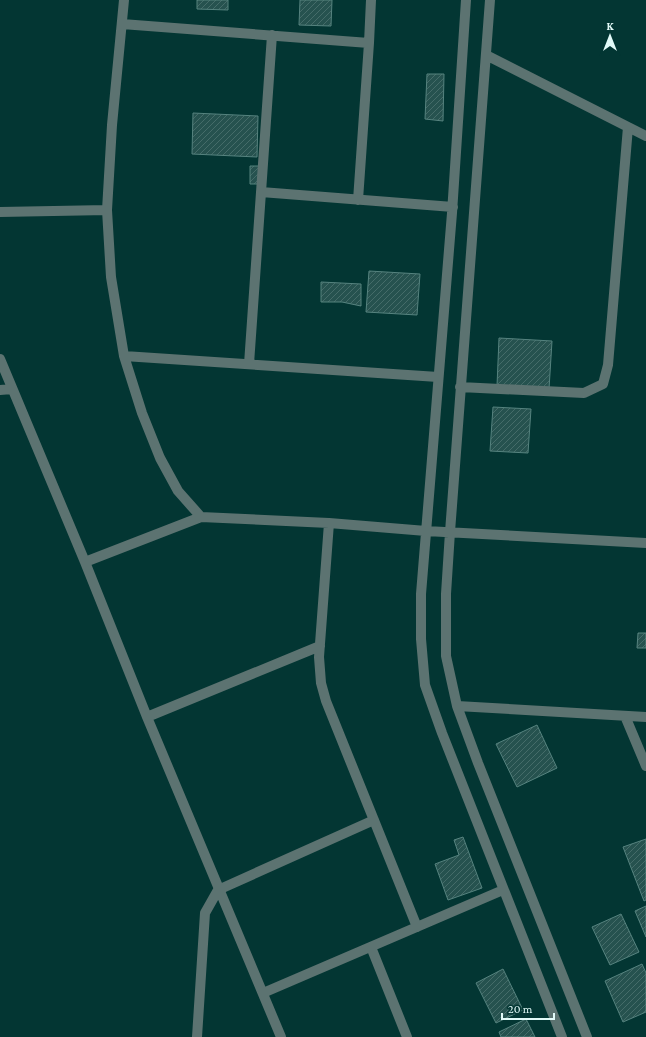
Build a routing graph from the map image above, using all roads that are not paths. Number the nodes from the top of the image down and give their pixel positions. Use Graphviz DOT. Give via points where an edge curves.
graph roads {
  1 [pos="124,0"];
  2 [pos="371,0"];
  3 [pos="466,0"];
  4 [pos="490,0"];
  5 [pos="122,24"];
  6 [pos="272,35"];
  7 [pos="369,43"];
  8 [pos="486,55"];
  9 [pos="628,127"];
  10 [pos="646,136"];
  11 [pos="261,192"];
  12 [pos="358,200"];
  13 [pos="453,207"];
  14 [pos="107,210"];
  15 [pos="0,212"];
  16 [pos="124,356"];
  17 [pos="0,360"];
  18 [pos="249,364"];
  19 [pos="438,377"];
  20 [pos="460,387"];
  21 [pos="12,389"];
  22 [pos="0,390"];
  23 [pos="201,517"];
  24 [pos="329,523"];
  25 [pos="426,531"];
  26 [pos="450,532"];
  27 [pos="646,544"];
  28 [pos="86,562"];
  29 [pos="320,646"];
  30 [pos="457,706"];
  31 [pos="625,716"];
  32 [pos="147,717"];
  33 [pos="646,717"];
  34 [pos="646,766"];
  35 [pos="374,820"];
  36 [pos="218,890"];
  37 [pos="503,890"];
  38 [pos="417,927"];
  39 [pos="371,947"];
  40 [pos="263,993"];
  41 [pos="197,1037"];
  42 [pos="281,1037"];
  43 [pos="407,1037"];
  44 [pos="562,1037"];
  45 [pos="588,1037"];
  1 -- 5 [label="street"];
  2 -- 7 [label="street"];
  3 -- 13 [label="street"];
  4 -- 8 [label="street"];
  5 -- 6 [label="street"];
  5 -- 14 [label="street"];
  6 -- 7 [label="street"];
  6 -- 11 [label="street"];
  7 -- 12 [label="street"];
  8 -- 9 [label="street"];
  8 -- 20 [label="street"];
  9 -- 10 [label="street"];
  9 -- 20 [label="street" via="608,365 603,384 584,393"];
  11 -- 12 [label="street"];
  11 -- 18 [label="street"];
  12 -- 13 [label="street"];
  13 -- 19 [label="street"];
  14 -- 15 [label="street"];
  14 -- 16 [label="street" via="111,277"];
  16 -- 18 [label="street"];
  16 -- 23 [label="street" via="160,458 178,491"];
  17 -- 21 [label="street"];
  18 -- 19 [label="street"];
  19 -- 25 [label="street"];
  20 -- 26 [label="street"];
  21 -- 22 [label="street"];
  21 -- 28 [label="street"];
  23 -- 24 [label="street"];
  23 -- 28 [label="street"];
  24 -- 25 [label="street"];
  24 -- 29 [label="street"];
  25 -- 26 [label="street"];
  25 -- 37 [label="street" via="421,594 425,685"];
  26 -- 27 [label="street"];
  26 -- 30 [label="street" via="446,656"];
  28 -- 32 [label="street"];
  29 -- 32 [label="street"];
  29 -- 35 [label="street" via="321,683 326,701"];
  30 -- 31 [label="street"];
  30 -- 45 [label="street"];
  31 -- 33 [label="street"];
  31 -- 34 [label="street"];
  32 -- 36 [label="street"];
  35 -- 36 [label="street"];
  35 -- 38 [label="street"];
  36 -- 40 [label="street"];
  36 -- 41 [label="street" via="205,913"];
  37 -- 38 [label="street"];
  37 -- 44 [label="street"];
  38 -- 39 [label="street"];
  39 -- 40 [label="street"];
  39 -- 43 [label="street"];
  40 -- 42 [label="street"];
}
